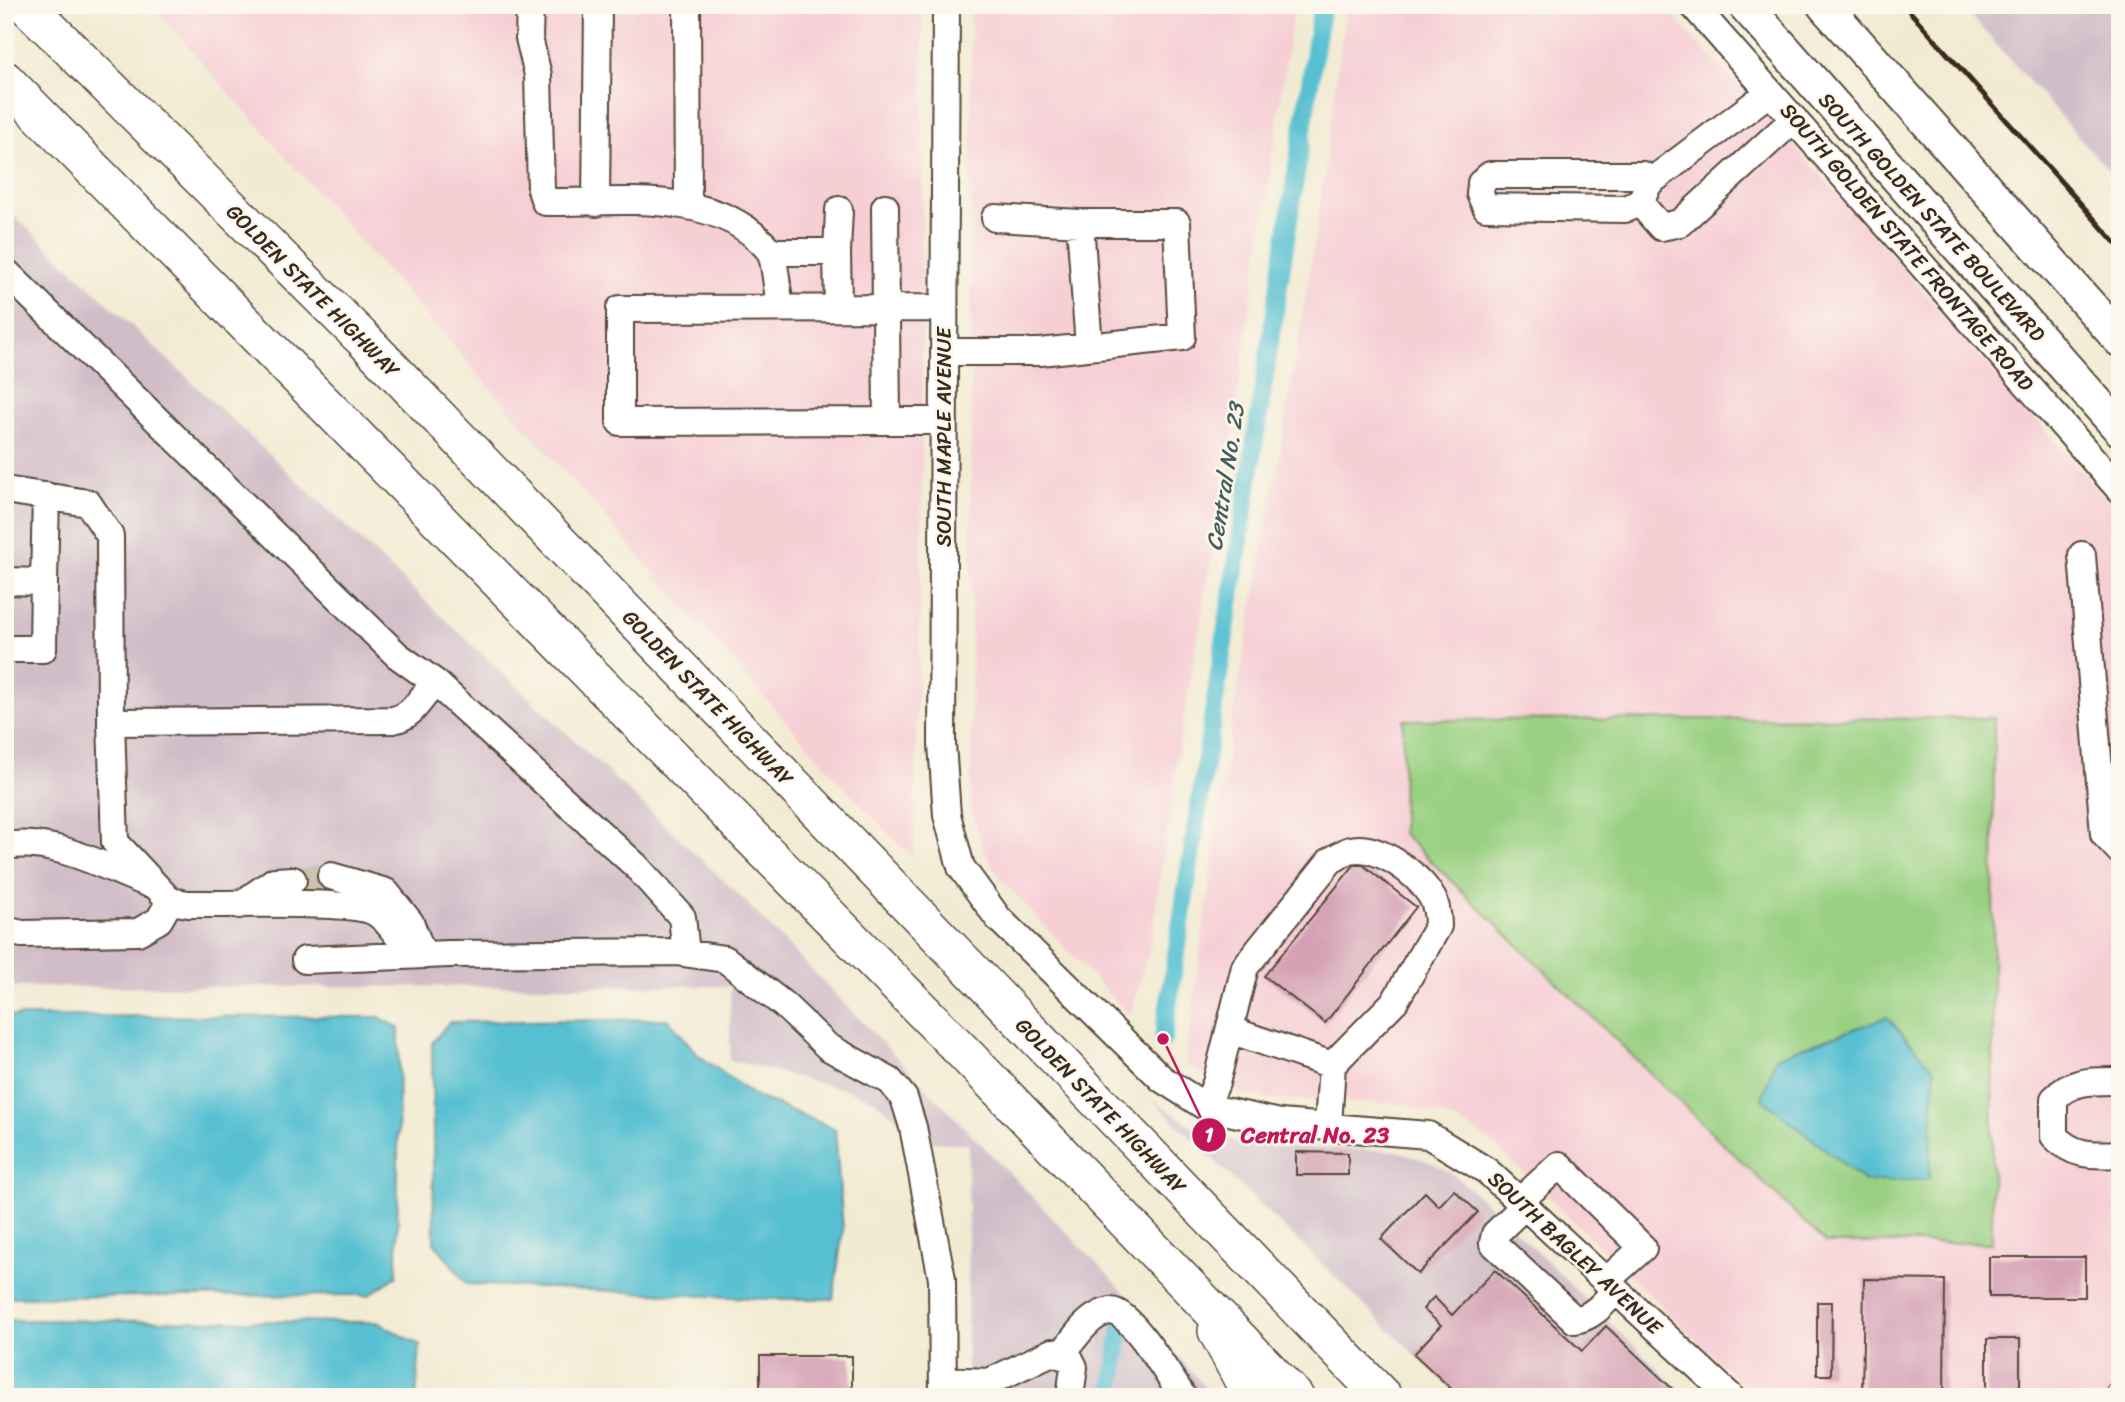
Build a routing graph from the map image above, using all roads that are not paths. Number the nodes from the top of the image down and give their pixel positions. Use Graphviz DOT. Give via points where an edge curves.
graph roads {
  1 [pos="26,5"];
  2 [pos="530,5"];
  3 [pos="598,5"];
  4 [pos="687,5"];
  5 [pos="946,5"];
  6 [pos="1693,5"];
  7 [pos="1745,5"];
  8 [pos="1824,5"];
  9 [pos="5,80"];
  10 [pos="1770,92"];
  11 [pos="1794,119"];
  12 [pos="1644,193"];
  13 [pos="596,203"];
  14 [pos="688,204"];
  15 [pos="885,207"];
  16 [pos="839,210"];
  17 [pos="995,218"];
  18 [pos="1080,223"];
  19 [pos="770,252"];
  20 [pos="837,252"];
  21 [pos="5,271"];
  22 [pos="780,308"];
  23 [pos="838,308"];
  24 [pos="886,308"];
  25 [pos="944,308"];
  26 [pos="2120,340"];
  27 [pos="1089,347"];
  28 [pos="944,352"];
  29 [pos="887,421"];
  30 [pos="944,421"];
  31 [pos="2120,429"];
  32 [pos="5,490"];
  33 [pos="2120,490"];
  34 [pos="46,496"];
  35 [pos="2082,555"];
  36 [pos="5,581"];
  37 [pos="44,582"];
  38 [pos="5,649"];
  39 [pos="436,683"];
  40 [pos="111,722"];
  41 [pos="5,846"];
  42 [pos="2120,851"];
  43 [pos="961,867"];
  44 [pos="331,876"];
  45 [pos="293,880"];
  46 [pos="161,893"];
  47 [pos="240,905"];
  48 [pos="5,930"];
  49 [pos="686,953"];
  50 [pos="423,955"];
  51 [pos="305,960"];
  52 [pos="1230,1030"];
  53 [pos="1332,1065"];
  54 [pos="2120,1081"];
  55 [pos="1206,1107"];
  56 [pos="1328,1126"];
  57 [pos="2120,1154"];
  58 [pos="1522,1203"];
  59 [pos="1611,1286"];
  60 [pos="1195,1289"];
  61 [pos="1062,1354"];
  62 [pos="943,1388"];
  63 [pos="1170,1392"];
  64 [pos="1070,1397"];
  65 [pos="1255,1397"];
  66 [pos="1296,1397"];
  67 [pos="1383,1397"];
  68 [pos="1731,1397"];
  1 -- 67 [label="highway, GOLDEN STATE HIGHWAY" via="363,339"];
  2 -- 13 [label="street" via="529,38 538,75 542,196 545,202"];
  3 -- 13 [label="street"];
  4 -- 14 [label="street"];
  5 -- 25 [label="street, SOUTH MAPLE AVENUE"];
  6 -- 10 [label="street, SOUTH GOLDEN STATE FRONTAGE ROAD"];
  7 -- 31 [label="main road, SOUTH GOLDEN STATE BOULEVARD"];
  8 -- 26 [label="main road"];
  9 -- 60 [label="highway"];
  10 -- 11 [label="street, SOUTH GOLDEN STATE FRONTAGE ROAD"];
  10 -- 12 [label="street"];
  11 -- 12 [label="street" via="1679,222 1661,227"];
  11 -- 33 [label="street, SOUTH GOLDEN STATE FRONTAGE ROAD"];
  12 -- 12 [label="street" via="1625,209 1486,207 1480,194 1481,183 1490,175 1643,174"];
  13 -- 14 [label="street"];
  14 -- 19 [label="street" via="737,222"];
  15 -- 24 [label="street"];
  16 -- 20 [label="street"];
  17 -- 18 [label="street"];
  18 -- 27 [label="street"];
  18 -- 27 [label="street" via="1177,223 1182,337"];
  19 -- 20 [label="street"];
  19 -- 22 [label="street"];
  20 -- 23 [label="street"];
  21 -- 39 [label="street" via="397,655"];
  22 -- 23 [label="street"];
  22 -- 29 [label="street" via="620,309 620,422"];
  23 -- 24 [label="street"];
  24 -- 25 [label="street"];
  24 -- 29 [label="street"];
  25 -- 28 [label="street, SOUTH MAPLE AVENUE"];
  27 -- 28 [label="street"];
  28 -- 30 [label="street, SOUTH MAPLE AVENUE"];
  29 -- 30 [label="street"];
  30 -- 43 [label="street, SOUTH MAPLE AVENUE" via="942,744 947,815"];
  32 -- 34 [label="street"];
  34 -- 37 [label="street"];
  34 -- 40 [label="street" via="88,503 110,536"];
  35 -- 42 [label="street" via="2104,834"];
  36 -- 37 [label="street"];
  37 -- 38 [label="street" via="43,649"];
  39 -- 40 [label="street" via="412,713 393,720"];
  39 -- 49 [label="street" via="636,866 682,918"];
  40 -- 46 [label="street" via="115,842"];
  41 -- 46 [label="street" via="65,851"];
  43 -- 55 [label="street, SOUTH BAGLEY AVENUE" via="998,918 1162,1080"];
  44 -- 50 [label="street" via="386,892 410,922"];
  45 -- 47 [label="street" via="274,881"];
  46 -- 47 [label="street"];
  46 -- 48 [label="street" via="159,920 138,932 22,934"];
  47 -- 50 [label="street" via="344,906 375,912 405,947"];
  49 -- 50 [label="street"];
  49 -- 62 [label="street" via="725,959 828,1047 890,1081 904,1098 942,1279"];
  50 -- 51 [label="street"];
  52 -- 53 [label="street"];
  52 -- 53 [label="street" via="1245,967 1262,943 1330,861 1350,850 1369,850 1416,878 1431,895 1438,926 1395,1001"];
  52 -- 55 [label="street"];
  53 -- 56 [label="street"];
  54 -- 57 [label="street" via="2082,1081 2064,1087 2054,1098 2054,1136 2066,1149 2083,1155"];
  55 -- 56 [label="street, SOUTH BAGLEY AVENUE" via="1280,1123"];
  56 -- 58 [label="street, SOUTH BAGLEY AVENUE" via="1427,1135 1487,1171"];
  58 -- 59 [label="street, SOUTH BAGLEY AVENUE"];
  58 -- 59 [label="street" via="1495,1234 1493,1243 1575,1320 1595,1311"];
  58 -- 59 [label="street" via="1559,1165 1643,1248"];
  59 -- 68 [label="street, SOUTH BAGLEY AVENUE"];
  60 -- 65 [label="highway"];
  60 -- 66 [label="highway"];
  61 -- 62 [label="street" via="1052,1352 989,1382"];
  61 -- 63 [label="street" via="1085,1324 1108,1311 1123,1316"];
  61 -- 64 [label="street" via="1074,1367"];
}
